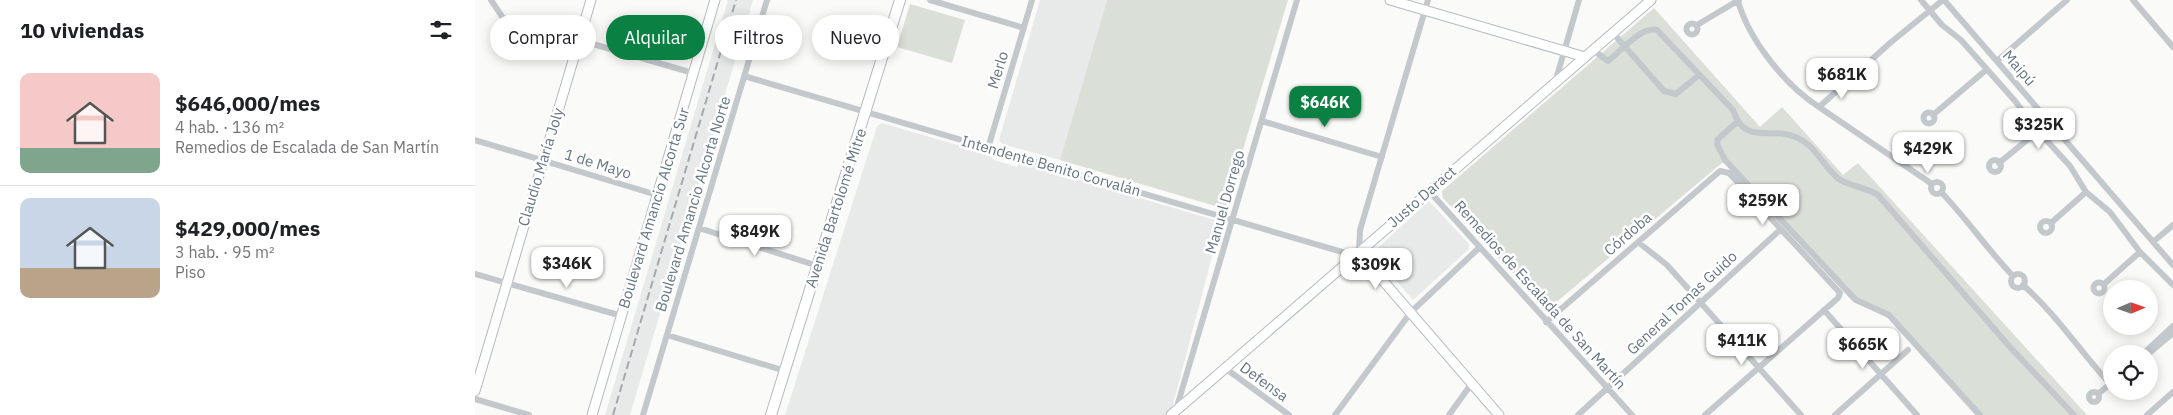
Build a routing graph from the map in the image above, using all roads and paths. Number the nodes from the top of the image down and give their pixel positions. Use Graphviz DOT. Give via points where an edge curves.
graph roads {
  1 [pos="491,0"];
  2 [pos="591,0"];
  3 [pos="715,0"];
  4 [pos="767,0"];
  5 [pos="900,0"];
  6 [pos="931,0"];
  7 [pos="1032,0"];
  8 [pos="1297,0"];
  9 [pos="1390,0"];
  10 [pos="1428,0"];
  11 [pos="1579,0"];
  12 [pos="1651,0"];
  13 [pos="1738,0"];
  14 [pos="1921,0"];
  15 [pos="1944,0"];
  16 [pos="2067,0"];
  17 [pos="2133,0"];
  18 [pos="1425,10"];
  19 [pos="1930,10"];
  20 [pos="499,15"];
  21 [pos="586,15"];
  22 [pos="1697,25"];
  23 [pos="1024,28"];
  24 [pos="1613,33"];
  25 [pos="596,44"];
  26 [pos="2173,47"];
  27 [pos="1626,48"];
  28 [pos="1564,50"];
  29 [pos="1593,50"];
  30 [pos="1585,56"];
  31 [pos="573,60"];
  32 [pos="1997,61"];
  33 [pos="1986,70"];
  34 [pos="693,73"];
  35 [pos="1699,75"];
  36 [pos="744,76"];
  37 [pos="1554,84"];
  38 [pos="1819,107"];
  39 [pos="867,112"];
  40 [pos="1933,115"];
  41 [pos="1262,121"];
  42 [pos="1737,122"];
  43 [pos="2038,132"];
  44 [pos="475,140"];
  45 [pos="988,148"];
  46 [pos="1382,156"];
  47 [pos="543,161"];
  48 [pos="1999,163"];
  49 [pos="1429,191"];
  50 [pos="2086,192"];
  51 [pos="657,195"];
  52 [pos="1233,220"];
  53 [pos="2051,223"];
  54 [pos="2173,225"];
  55 [pos="699,228"];
  56 [pos="1781,230"];
  57 [pos="1638,242"];
  58 [pos="2153,242"];
  59 [pos="1480,247"];
  60 [pos="1359,252"];
  61 [pos="2140,252"];
  62 [pos="2173,265"];
  63 [pos="818,266"];
  64 [pos="475,274"];
  65 [pos="2108,280"];
  66 [pos="507,282"];
  67 [pos="2173,285"];
  68 [pos="1700,303"];
  69 [pos="1824,310"];
  70 [pos="1411,312"];
  71 [pos="621,316"];
  72 [pos="1546,322"];
  73 [pos="2173,326"];
  74 [pos="2173,333"];
  75 [pos="667,336"];
  76 [pos="2153,345"];
  77 [pos="2158,346"];
  78 [pos="1908,350"];
  79 [pos="1225,368"];
  80 [pos="1758,368"];
  81 [pos="785,371"];
  82 [pos="1881,374"];
  83 [pos="2103,375"];
  84 [pos="1472,384"];
  85 [pos="1608,388"];
  86 [pos="2103,389"];
  87 [pos="475,391"];
  88 [pos="2173,392"];
  89 [pos="2098,394"];
  90 [pos="475,399"];
  91 [pos="1174,413"];
  92 [pos="529,415"];
  93 [pos="592,415"];
  94 [pos="643,415"];
  95 [pos="771,415"];
  96 [pos="1289,415"];
  97 [pos="1335,415"];
  98 [pos="1449,415"];
  99 [pos="1499,415"];
  100 [pos="1578,415"];
  101 [pos="1632,415"];
  102 [pos="1705,415"];
  103 [pos="1801,415"];
  104 [pos="1835,415"];
  105 [pos="1917,415"];
  106 [pos="1980,415"];
  107 [pos="2075,415"];
  108 [pos="2147,415"];
  1 -- 20 [label="street"];
  2 -- 21 [label="street, Claudio María Joly"];
  3 -- 34 [label="street, Boulevard Amancio Alcorta Sur"];
  4 -- 36 [label="street, Boulevard Amancio Alcorta Norte"];
  5 -- 39 [label="main road, Avenida Bartolomé Mitre"];
  6 -- 23 [label="street"];
  7 -- 23 [label="street, Merlo"];
  8 -- 41 [label="street, Manuel Dorrego"];
  9 -- 18 [label="street"];
  10 -- 18 [label="street"];
  11 -- 28 [label="street"];
  12 -- 24 [label="street, Justo Daract"];
  13 -- 22 [label="street"];
  13 -- 38 [label="street" via="1756,40 1792,85"];
  14 -- 19 [label="street"];
  15 -- 19 [label="street"];
  15 -- 32 [label="street, Maipú"];
  16 -- 32 [label="street"];
  17 -- 26 [label="street"];
  18 -- 28 [label="street"];
  18 -- 46 [label="street"];
  19 -- 33 [label="street"];
  19 -- 38 [label="street"];
  23 -- 45 [label="street, Merlo"];
  24 -- 27 [label="street"];
  24 -- 29 [label="street, Justo Daract"];
  25 -- 34 [label="street"];
  27 -- 29 [label="street" via="1608,61"];
  27 -- 35 [label="street" via="1670,94 1675,94"];
  27 -- 35 [label="street" via="1647,29 1657,30"];
  28 -- 30 [label="street"];
  28 -- 37 [label="street"];
  29 -- 30 [label="street, Justo Daract"];
  30 -- 37 [label="street, Justo Daract"];
  31 -- 47 [label="street, Claudio María Joly"];
  32 -- 58 [label="street, Maipú"];
  33 -- 40 [label="street"];
  33 -- 43 [label="street"];
  34 -- 51 [label="street, Boulevard Amancio Alcorta Sur"];
  35 -- 42 [label="street" via="1733,110"];
  36 -- 39 [label="street, Intendente Benito Corvalán"];
  36 -- 55 [label="street, Boulevard Amancio Alcorta Norte"];
  37 -- 49 [label="street, Justo Daract"];
  38 -- 83 [label="street" via="1932,184 1933,192 1941,192 2013,276 2024,278 2023,285 2051,312"];
  39 -- 45 [label="street, Intendente Benito Corvalán"];
  39 -- 63 [label="main road, Avenida Bartolomé Mitre"];
  41 -- 46 [label="street"];
  41 -- 52 [label="street, Manuel Dorrego"];
  42 -- 106 [label="street" via="1718,139 1717,144 1725,160 1856,300 1883,311 1897,322"];
  42 -- 107 [label="street" via="1749,132 1799,138 1838,178 1878,195 2009,346"];
  43 -- 48 [label="street"];
  43 -- 50 [label="street" via="2070,166"];
  44 -- 47 [label="street, 1 de Mayo"];
  45 -- 52 [label="street, Intendente Benito Corvalán"];
  46 -- 60 [label="street" via="1358,240"];
  47 -- 51 [label="street, 1 de Mayo"];
  47 -- 66 [label="street, Claudio María Joly"];
  49 -- 59 [label="street, Remedios de Escalada de San Martín"];
  49 -- 60 [label="street, Justo Daract"];
  50 -- 53 [label="street"];
  50 -- 61 [label="street" via="2110,212"];
  51 -- 71 [label="street, Boulevard Amancio Alcorta Sur"];
  52 -- 60 [label="street, Intendente Benito Corvalán" via="1337,251"];
  52 -- 91 [label="street, Manuel Dorrego"];
  54 -- 58 [label="street"];
  55 -- 63 [label="street"];
  55 -- 75 [label="street, Boulevard Amancio Alcorta Norte"];
  56 -- 57 [label="street, Córdoba" via="1729,173 1720,171"];
  56 -- 68 [label="street, General Tomas Guido"];
  56 -- 69 [label="street" via="1839,294"];
  57 -- 68 [label="street" via="1667,265"];
  57 -- 72 [label="street, Córdoba"];
  58 -- 62 [label="street, Maipú"];
  59 -- 70 [label="street"];
  59 -- 72 [label="street, Remedios de Escalada de San Martín"];
  60 -- 70 [label="street"];
  60 -- 79 [label="street, Justo Daract"];
  61 -- 65 [label="street"];
  61 -- 67 [label="street"];
  63 -- 81 [label="main road, Avenida Bartolomé Mitre"];
  64 -- 66 [label="street"];
  66 -- 71 [label="street"];
  66 -- 87 [label="street, Claudio María Joly"];
  68 -- 80 [label="street"];
  68 -- 85 [label="street, General Tomas Guido"];
  69 -- 80 [label="street"];
  69 -- 82 [label="street"];
  70 -- 84 [label="street"];
  70 -- 97 [label="street"];
  71 -- 93 [label="street, Boulevard Amancio Alcorta Sur"];
  72 -- 85 [label="street, Remedios de Escalada de San Martín"];
  73 -- 76 [label="street"];
  74 -- 77 [label="street"];
  75 -- 81 [label="street"];
  75 -- 94 [label="street, Boulevard Amancio Alcorta Norte"];
  78 -- 82 [label="street"];
  79 -- 91 [label="street, Justo Daract"];
  79 -- 96 [label="street, Defensa"];
  80 -- 102 [label="street"];
  80 -- 103 [label="street"];
  81 -- 95 [label="main road, Avenida Bartolomé Mitre"];
  82 -- 104 [label="street"];
  82 -- 105 [label="street"];
  84 -- 98 [label="street"];
  84 -- 99 [label="street"];
  85 -- 100 [label="street, General Tomas Guido"];
  85 -- 101 [label="street, Remedios de Escalada de San Martín"];
  86 -- 89 [label="street"];
  88 -- 108 [label="street"];
  90 -- 92 [label="street"];
}
